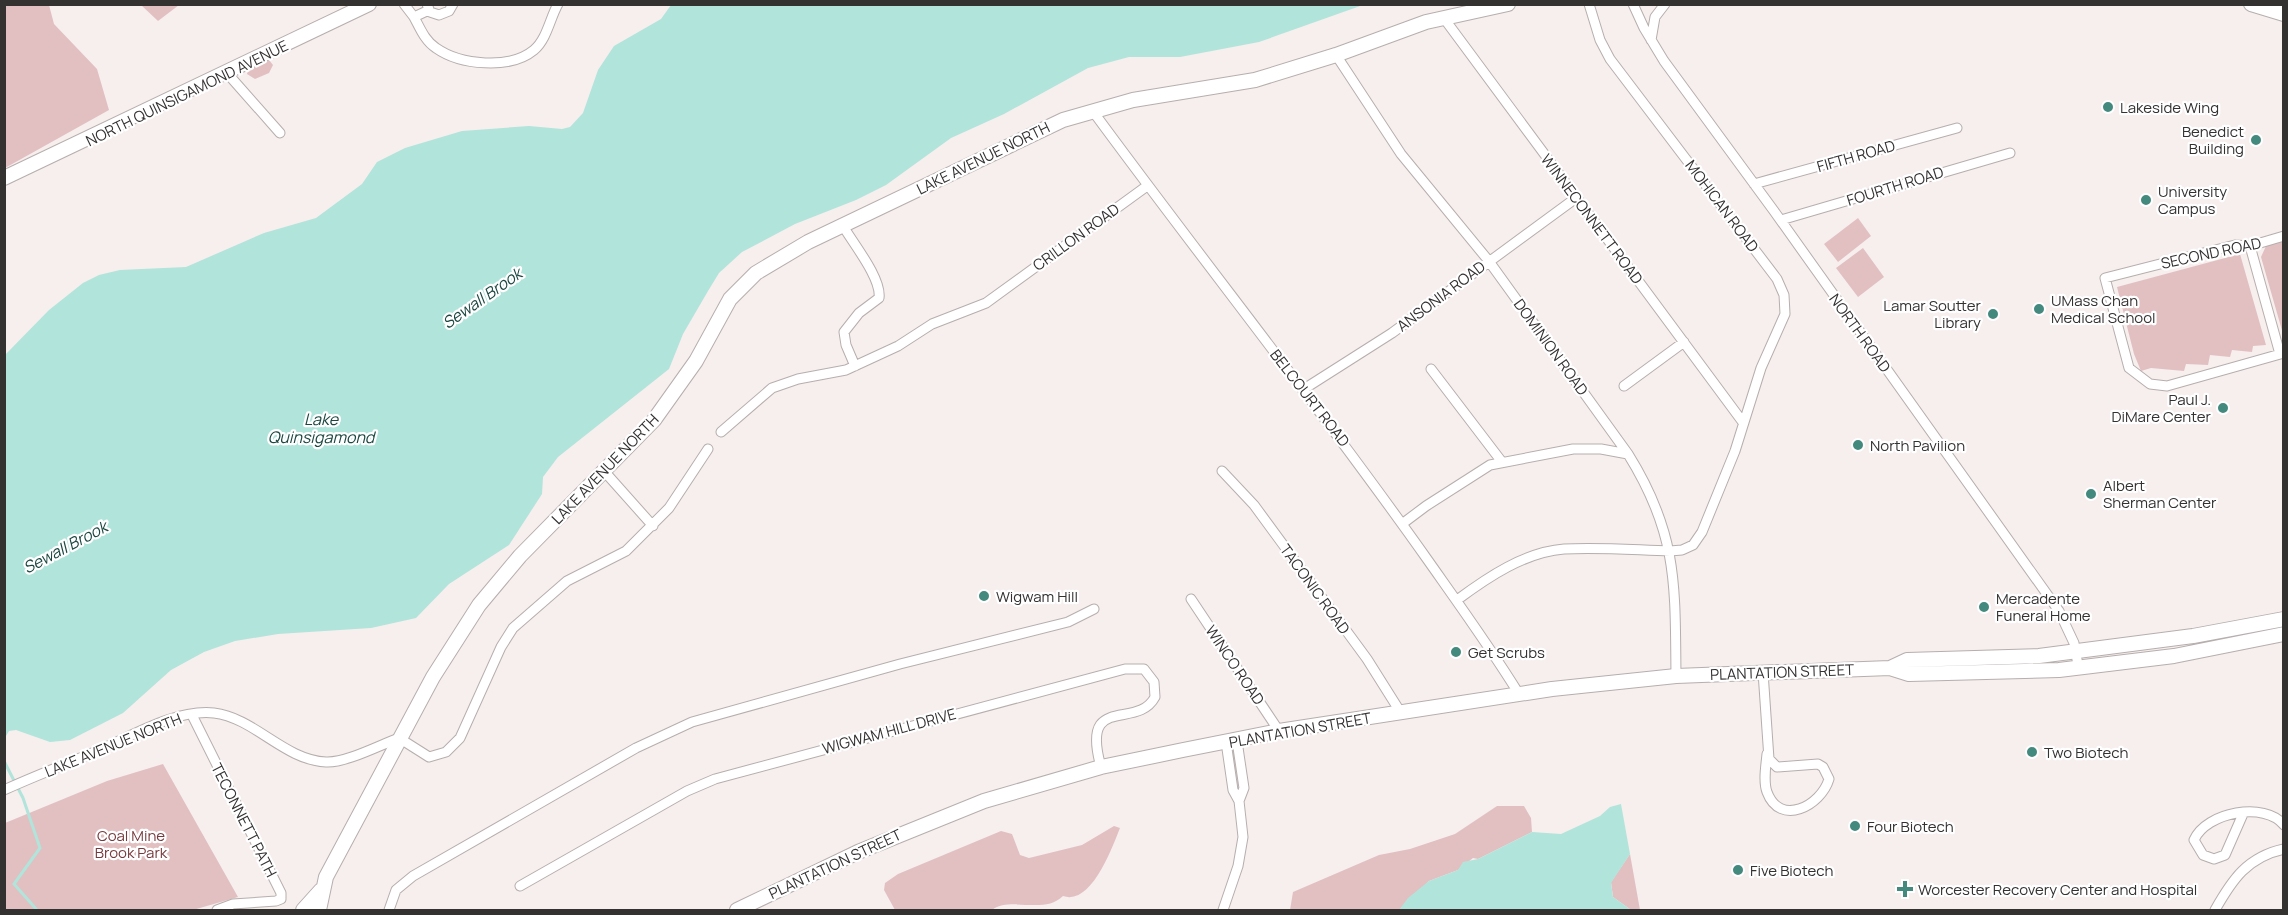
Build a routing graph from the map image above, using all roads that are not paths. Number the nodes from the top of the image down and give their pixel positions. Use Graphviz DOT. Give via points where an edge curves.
graph roads {
  1 [pos="369,4"];
  2 [pos="404,4"];
  3 [pos="453,4"];
  4 [pos="558,4"];
  5 [pos="1508,4"];
  6 [pos="1589,4"];
  7 [pos="1633,4"];
  8 [pos="1665,4"];
  9 [pos="2251,4"];
  10 [pos="428,7"];
  11 [pos="2283,14"];
  12 [pos="414,17"];
  13 [pos="1443,17"];
  14 [pos="1651,42"];
  15 [pos="1336,55"];
  16 [pos="227,73"];
  17 [pos="1092,110"];
  18 [pos="1957,128"];
  19 [pos="280,133"];
  20 [pos="2010,153"];
  21 [pos="4,178"];
  22 [pos="1754,184"];
  23 [pos="1147,186"];
  24 [pos="1576,198"];
  25 [pos="1781,220"];
  26 [pos="843,226"];
  27 [pos="2283,236"];
  28 [pos="2250,246"];
  29 [pos="1488,261"];
  30 [pos="1684,342"];
  31 [pos="2282,353"];
  32 [pos="855,366"];
  33 [pos="1431,369"];
  34 [pos="1624,386"];
  35 [pos="1304,389"];
  36 [pos="1742,421"];
  37 [pos="721,432"];
  38 [pos="708,449"];
  39 [pos="1628,454"];
  40 [pos="1502,462"];
  41 [pos="604,471"];
  42 [pos="1222,471"];
  43 [pos="1402,524"];
  44 [pos="653,525"];
  45 [pos="1670,551"];
  46 [pos="1191,599"];
  47 [pos="1457,600"];
  48 [pos="1094,609"];
  49 [pos="2283,619"];
  50 [pos="2283,634"];
  51 [pos="2076,649"];
  52 [pos="2078,665"];
  53 [pos="1890,668"];
  54 [pos="1763,672"];
  55 [pos="1676,676"];
  56 [pos="1519,694"];
  57 [pos="1401,713"];
  58 [pos="192,715"];
  59 [pos="1278,731"];
  60 [pos="399,738"];
  61 [pos="1231,741"];
  62 [pos="1767,754"];
  63 [pos="1101,767"];
  64 [pos="6,789"];
  65 [pos="2243,814"];
  66 [pos="2283,825"];
  67 [pos="2283,849"];
  68 [pos="520,886"];
  69 [pos="322,889"];
  70 [pos="217,910"];
  71 [pos="303,910"];
  72 [pos="319,910"];
  73 [pos="389,910"];
  74 [pos="737,910"];
  75 [pos="1222,910"];
  76 [pos="2215,910"];
  1 -- 16 [label="main road, NORTH QUINSIGAMOND AVENUE"];
  2 -- 12 [label="street"];
  3 -- 10 [label="street" via="436,15"];
  4 -- 12 [label="street" via="533,51 498,62 471,61 443,52 426,39"];
  5 -- 13 [label="main road, LAKE AVENUE NORTH"];
  6 -- 36 [label="street, MOHICAN ROAD" via="1610,59 1730,215 1784,295 1785,314"];
  7 -- 14 [label="street, NORTH ROAD"];
  8 -- 14 [label="street" via="1657,12"];
  9 -- 11 [label="main road"];
  10 -- 12 [label="street"];
  13 -- 15 [label="main road, LAKE AVENUE NORTH"];
  13 -- 24 [label="street, WINNECONNETT ROAD"];
  14 -- 22 [label="street, NORTH ROAD"];
  15 -- 17 [label="main road, LAKE AVENUE NORTH" via="1255,80"];
  15 -- 29 [label="street, DOMINION ROAD" via="1401,154"];
  16 -- 19 [label="street"];
  16 -- 21 [label="main road, NORTH QUINSIGAMOND AVENUE"];
  17 -- 23 [label="street, BELCOURT ROAD"];
  17 -- 26 [label="main road, LAKE AVENUE NORTH" via="1037,130"];
  18 -- 22 [label="street, FIFTH ROAD"];
  20 -- 25 [label="street, FOURTH ROAD"];
  22 -- 25 [label="street, NORTH ROAD"];
  23 -- 32 [label="street, CRILLON ROAD" via="977,308 932,324 898,346"];
  23 -- 35 [label="street, BELCOURT ROAD"];
  24 -- 29 [label="street, ANSONIA ROAD"];
  24 -- 30 [label="street, WINNECONNETT ROAD"];
  25 -- 51 [label="street, NORTH ROAD" via="2059,611"];
  26 -- 32 [label="street" via="880,294 844,332"];
  26 -- 41 [label="main road, LAKE AVENUE NORTH" via="779,258 747,281 730,299 672,397"];
  27 -- 28 [label="street, SECOND ROAD"];
  28 -- 31 [label="street"];
  28 -- 31 [label="street, SECOND ROAD" via="2235,245 2105,278 2129,368 2150,384 2167,386"];
  29 -- 35 [label="street, ANSONIA ROAD" via="1392,333"];
  29 -- 39 [label="street, DOMINION ROAD"];
  30 -- 34 [label="street"];
  30 -- 36 [label="street, WINNECONNETT ROAD"];
  32 -- 37 [label="street, CRILLON ROAD" via="772,388"];
  33 -- 40 [label="street"];
  35 -- 43 [label="street, BELCOURT ROAD"];
  36 -- 45 [label="street, MOHICAN ROAD" via="1735,450 1702,532 1693,545"];
  38 -- 44 [label="street"];
  39 -- 40 [label="street" via="1573,449"];
  39 -- 45 [label="street, DOMINION ROAD" via="1656,504"];
  40 -- 43 [label="street" via="1478,471"];
  41 -- 44 [label="street"];
  41 -- 60 [label="main road, LAKE AVENUE NORTH" via="520,556 479,605"];
  42 -- 57 [label="street, TACONIC ROAD" via="1254,505 1367,659"];
  43 -- 47 [label="street, BELCOURT ROAD"];
  44 -- 60 [label="street" via="616,558 567,581 513,627 460,738 444,753 429,757"];
  45 -- 47 [label="street" via="1563,549 1493,574"];
  45 -- 55 [label="street, DOMINION ROAD" via="1675,592"];
  46 -- 59 [label="street, WINCO ROAD"];
  47 -- 56 [label="street, BELCOURT ROAD"];
  48 -- 73 [label="street" via="1068,621 692,722 636,748 413,876 396,891"];
  49 -- 51 [label="main road, PLANTATION STREET" via="2193,636"];
  50 -- 52 [label="main road, PLANTATION STREET" via="2174,656"];
  51 -- 52 [label="street, NORTH ROAD"];
  51 -- 53 [label="main road, PLANTATION STREET" via="2039,656 1907,660"];
  52 -- 53 [label="main road, PLANTATION STREET" via="2059,670 1909,674"];
  53 -- 54 [label="main road, PLANTATION STREET"];
  54 -- 55 [label="main road, PLANTATION STREET"];
  54 -- 62 [label="street"];
  55 -- 56 [label="main road, PLANTATION STREET"];
  56 -- 57 [label="main road, PLANTATION STREET"];
  57 -- 59 [label="main road, PLANTATION STREET"];
  58 -- 60 [label="street, LAKE AVENUE NORTH" via="214,713 232,718 296,752 327,762"];
  58 -- 64 [label="street, LAKE AVENUE NORTH" via="158,725"];
  58 -- 70 [label="street, TECONNETT PATH" via="281,893 281,899 276,901 234,904"];
  59 -- 61 [label="main road, PLANTATION STREET"];
  60 -- 69 [label="main road"];
  61 -- 63 [label="main road, PLANTATION STREET"];
  61 -- 75 [label="street" via="1233,790 1239,801 1242,847"];
  62 -- 62 [label="street" via="1777,767 1823,767 1829,779 1823,793 1801,809 1788,811 1778,805 1767,792"];
  63 -- 68 [label="street, WIGWAM HILL DRIVE" via="1095,745 1101,725 1107,718 1144,708 1154,700 1155,686 1144,669 1125,669 714,779 687,790"];
  63 -- 74 [label="main road, PLANTATION STREET" via="1008,793 936,819"];
  65 -- 65 [label="street" via="2225,815 2209,823 2194,840 2199,852 2211,859 2223,856"];
  65 -- 66 [label="street" via="2270,815"];
  67 -- 76 [label="street" via="2244,866"];
  69 -- 71 [label="main road"];
  69 -- 72 [label="main road"];
}
